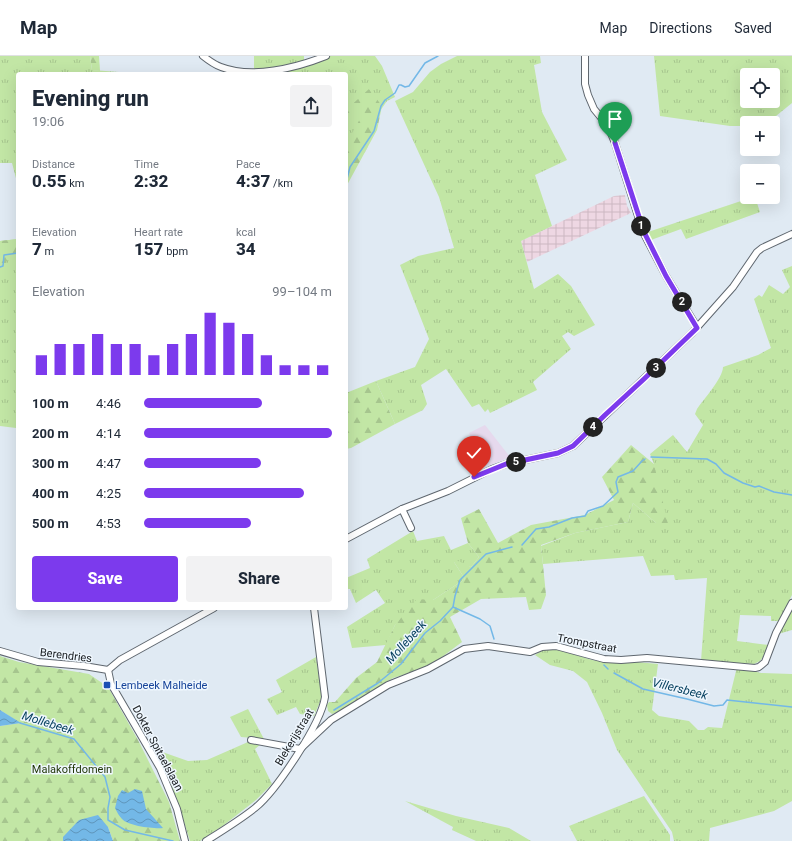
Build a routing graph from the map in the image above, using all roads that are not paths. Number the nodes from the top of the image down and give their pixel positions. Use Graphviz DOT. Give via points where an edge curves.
graph roads {
  1 [pos="203,56"];
  2 [pos="326,56"];
  3 [pos="585,56"];
  4 [pos="247,72"];
  5 [pos="262,72"];
  6 [pos="792,234"];
  7 [pos="697,328"];
  8 [pos="402,509"];
  9 [pos="412,528"];
  10 [pos="348,538"];
  11 [pos="792,603"];
  12 [pos="210,610"];
  13 [pos="314,610"];
  14 [pos="0,651"];
  15 [pos="108,670"];
  16 [pos="322,710"];
  17 [pos="331,720"];
  18 [pos="251,740"];
  19 [pos="300,749"];
  20 [pos="185,841"];
  21 [pos="206,841"];
  1 -- 4 [label="street" via="221,67"];
  2 -- 5 [label="street"];
  3 -- 7 [label="street" via="588,95 594,109 608,126 615,143 644,232 666,276"];
  6 -- 7 [label="street" via="757,252 733,287"];
  7 -- 8 [label="street" via="573,446 558,453 492,469 448,491"];
  8 -- 9 [label="street"];
  8 -- 10 [label="street"];
  11 -- 17 [label="street, Trompstraat" via="776,633 765,662 759,667 647,658 604,659 556,646 542,647 530,652 488,646 464,649 428,669 388,685"];
  12 -- 15 [label="street"];
  13 -- 16 [label="street, Blekerijstraat" via="325,697"];
  14 -- 15 [label="street, Berendries" via="38,662"];
  15 -- 20 [label="street, Dokter Spitaelslaan" via="111,684 160,768"];
  16 -- 17 [label="street"];
  16 -- 19 [label="street, Blekerijstraat"];
  17 -- 19 [label="street, Trompstraat"];
  18 -- 19 [label="street"];
  19 -- 21 [label="street, Blekerijstraat" via="276,786 256,808"];
}
